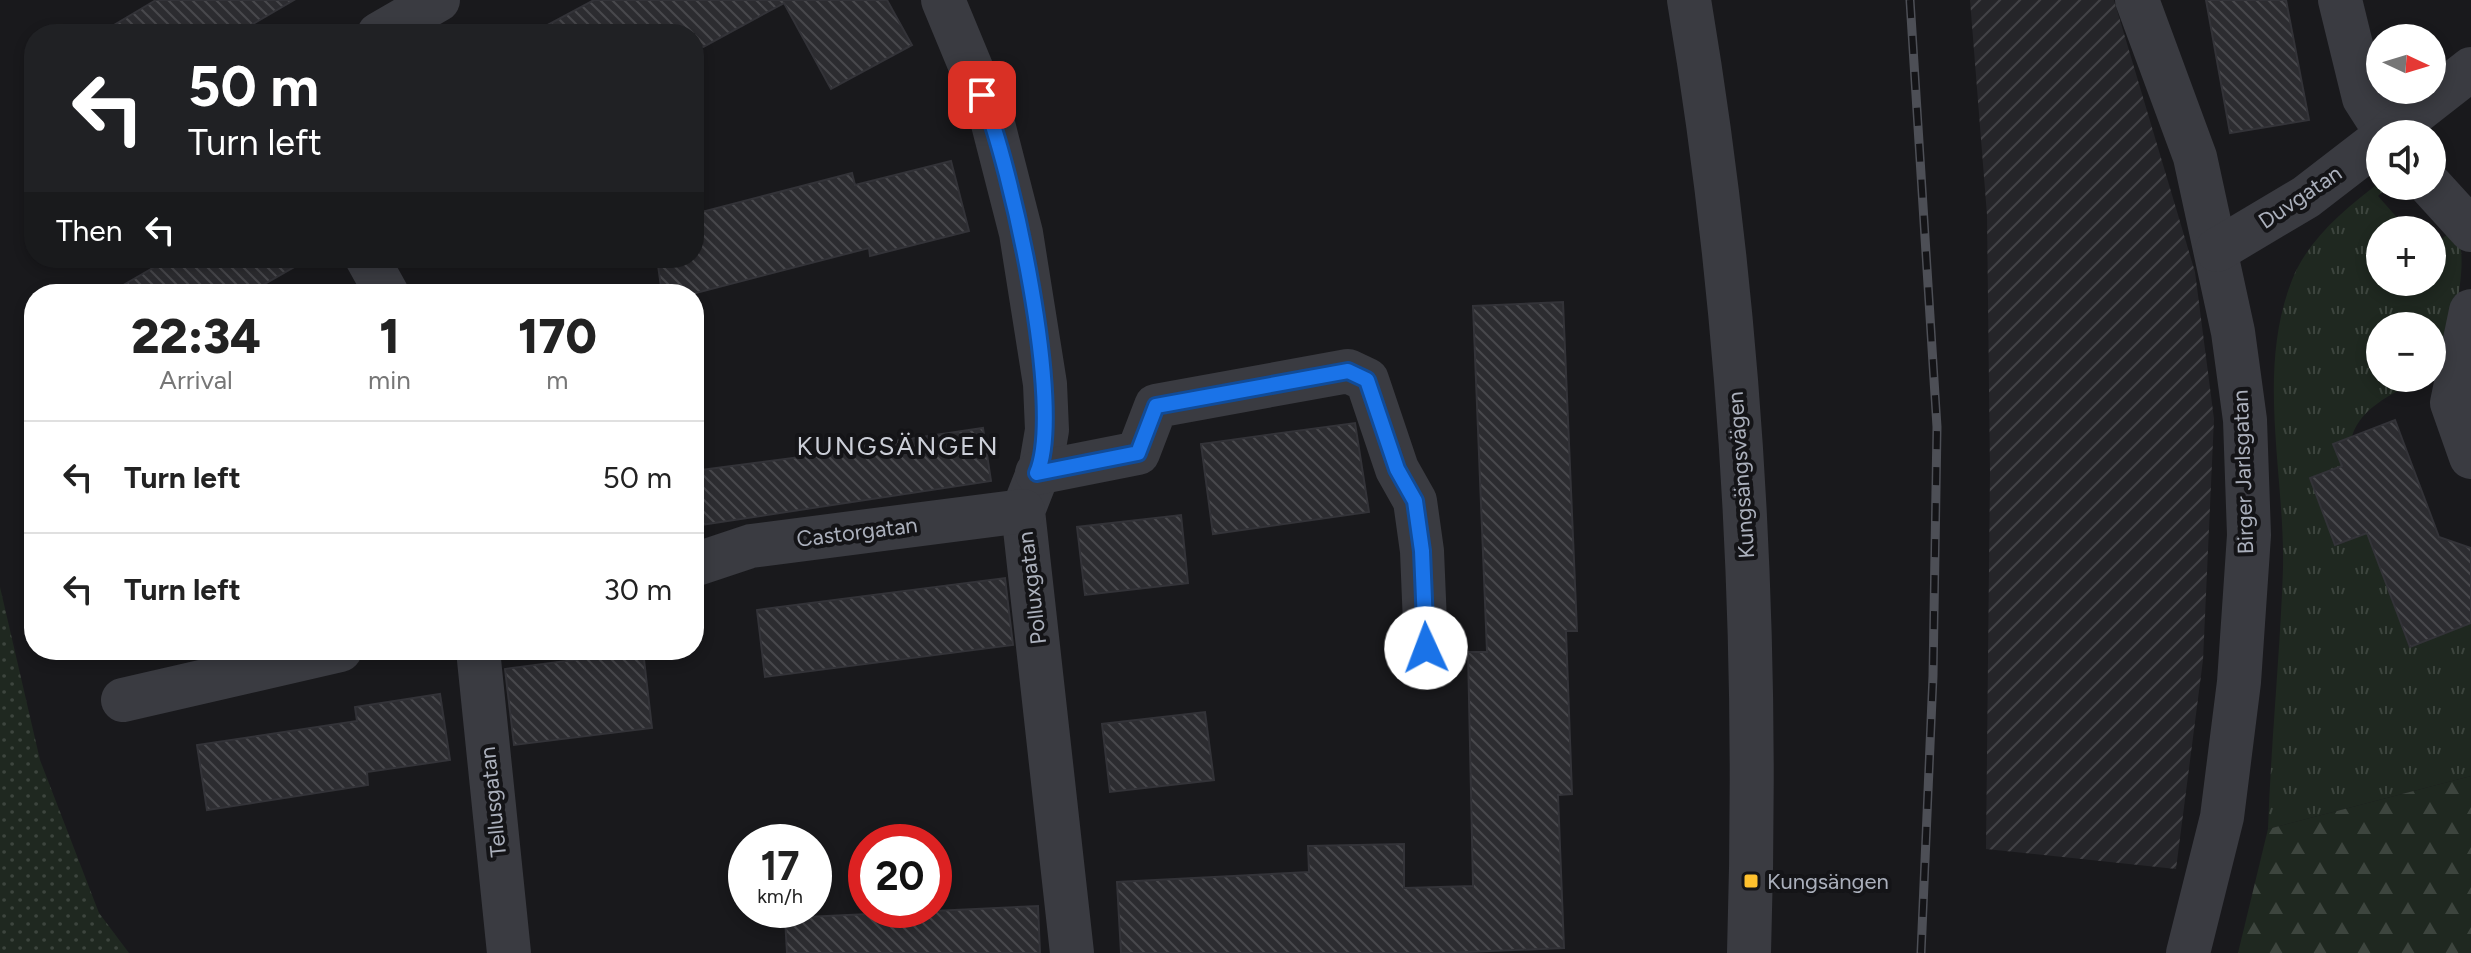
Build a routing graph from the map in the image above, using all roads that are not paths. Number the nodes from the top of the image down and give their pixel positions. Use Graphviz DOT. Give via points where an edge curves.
graph roads {
  1 [pos="438,0"];
  2 [pos="943,0"];
  3 [pos="1689,0"];
  4 [pos="2137,0"];
  5 [pos="2340,0"];
  6 [pos="396,24"];
  7 [pos="2471,69"];
  8 [pos="2378,120"];
  9 [pos="2405,120"];
  10 [pos="2366,151"];
  11 [pos="2444,200"];
  12 [pos="2471,230"];
  13 [pos="2217,250"];
  14 [pos="2471,311"];
  15 [pos="2471,457"];
  16 [pos="1030,492"];
  17 [pos="704,562"];
  18 [pos="1426,648"];
  19 [pos="297,660"];
  20 [pos="479,660"];
  21 [pos="123,700"];
  22 [pos="509,953"];
  23 [pos="1072,953"];
  24 [pos="1749,953"];
  25 [pos="2188,953"];
  1 -- 6 [label="street"];
  2 -- 16 [label="street, Polluxgatan" via="991,116 1021,233 1045,384 1047,430"];
  3 -- 24 [label="street, Kungsängsvägen" via="1705,98 1739,424 1749,608"];
  4 -- 13 [label="street, Birger Jarlsgatan" via="2195,157"];
  5 -- 8 [label="street" via="2364,98"];
  7 -- 9 [label="street"];
  10 -- 13 [label="street, Duvgatan" via="2306,197"];
  11 -- 12 [label="street"];
  13 -- 25 [label="street, Birger Jarlsgatan" via="2245,420 2249,535 2239,682 2222,817"];
  14 -- 15 [label="street" via="2452,403"];
  16 -- 17 [label="street, Castorgatan" via="751,546"];
  16 -- 18 [label="street, Castorgatan" via="1138,453 1156,406 1348,371 1367,380 1397,469 1415,501"];
  16 -- 23 [label="street, Polluxgatan"];
  19 -- 21 [label="street"];
  20 -- 22 [label="street, Tellusgatan"];
}
